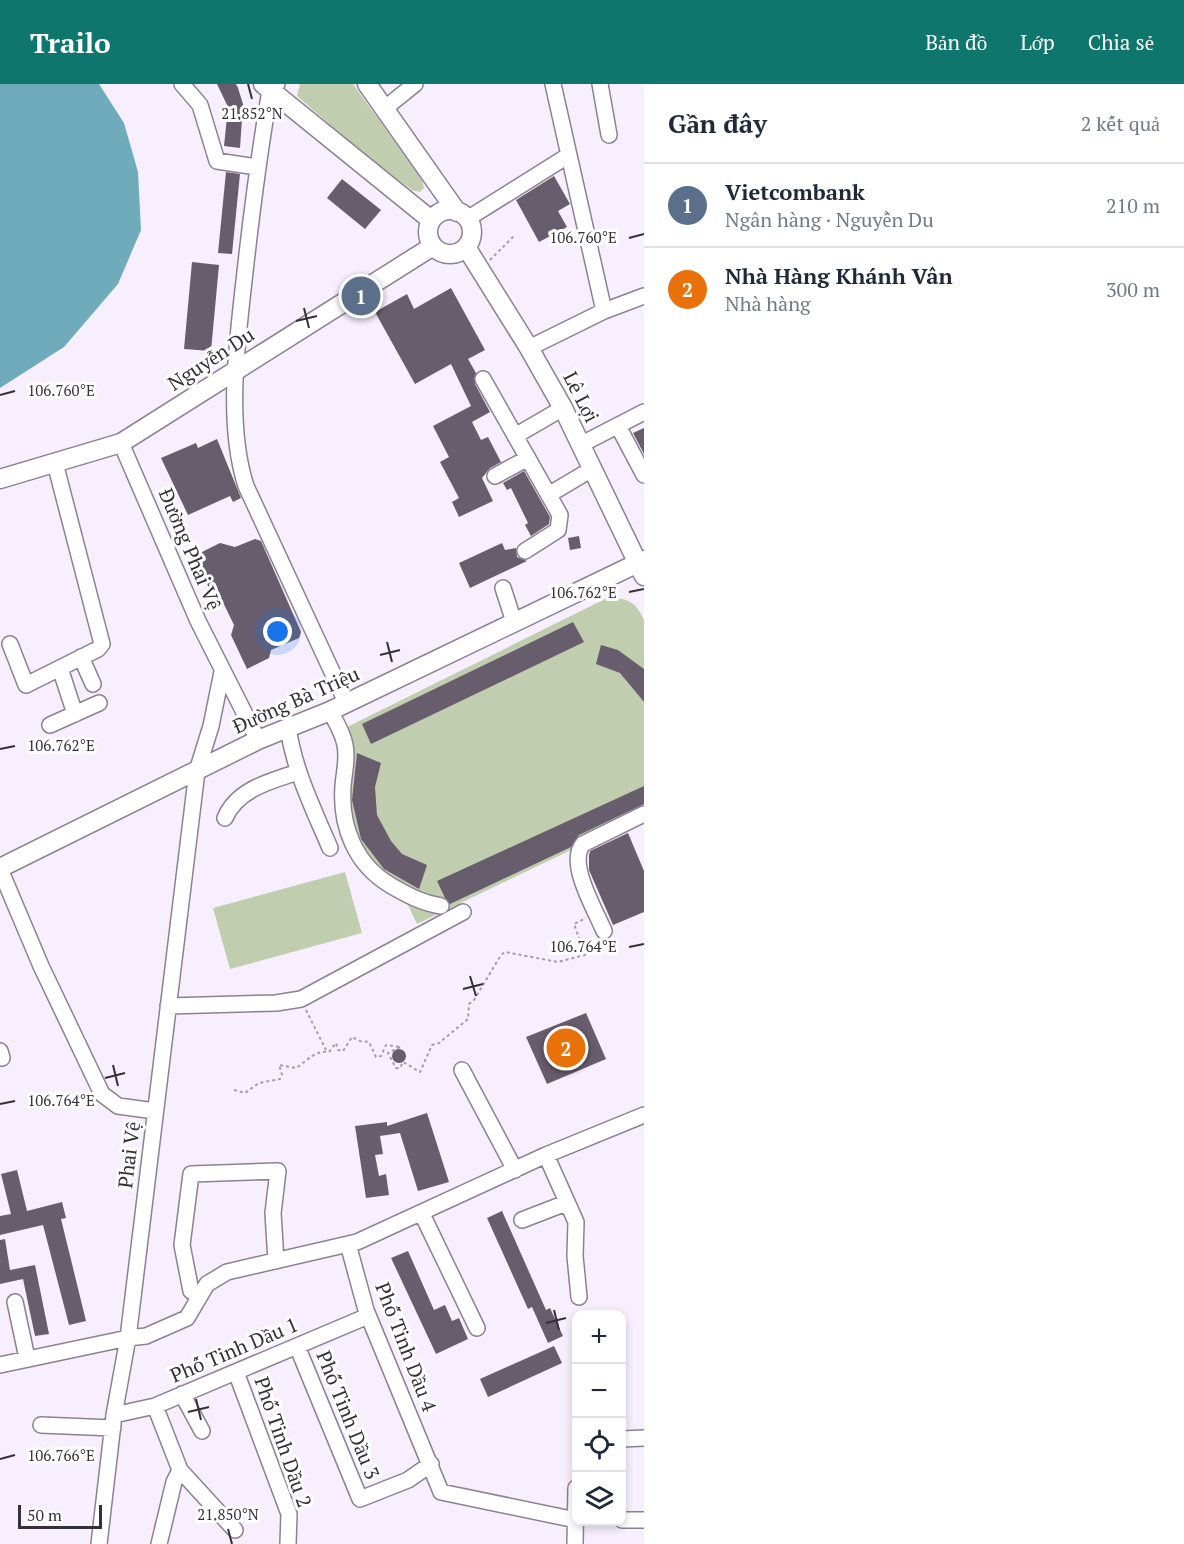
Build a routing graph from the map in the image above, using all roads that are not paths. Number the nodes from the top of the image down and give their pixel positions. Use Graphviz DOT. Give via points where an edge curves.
graph roads {
  1 [pos="182,84"];
  2 [pos="368,84"];
  3 [pos="415,84"];
  4 [pos="553,84"];
  5 [pos="600,84"];
  6 [pos="270,86"];
  7 [pos="384,109"];
  8 [pos="609,135"];
  9 [pos="569,154"];
  10 [pos="257,167"];
  11 [pos="462,215"];
  12 [pos="431,220"];
  13 [pos="432,246"];
  14 [pos="466,247"];
  15 [pos="644,296"];
  16 [pos="604,311"];
  17 [pos="529,348"];
  18 [pos="234,370"];
  19 [pos="483,379"];
  20 [pos="562,408"];
  21 [pos="644,412"];
  22 [pos="618,426"];
  23 [pos="515,436"];
  24 [pos="122,443"];
  25 [pos="580,444"];
  26 [pos="528,458"];
  27 [pos="55,463"];
  28 [pos="592,469"];
  29 [pos="644,475"];
  30 [pos="495,476"];
  31 [pos="0,479"];
  32 [pos="550,494"];
  33 [pos="525,551"];
  34 [pos="642,566"];
  35 [pos="503,588"];
  36 [pos="514,622"];
  37 [pos="10,644"];
  38 [pos="81,657"];
  39 [pos="60,668"];
  40 [pos="222,672"];
  41 [pos="93,684"];
  42 [pos="99,703"];
  43 [pos="338,707"];
  44 [pos="75,714"];
  45 [pos="50,725"];
  46 [pos="288,727"];
  47 [pos="258,740"];
  48 [pos="197,771"];
  49 [pos="298,772"];
  50 [pos="644,814"];
  51 [pos="225,818"];
  52 [pos="330,848"];
  53 [pos="0,868"];
  54 [pos="441,906"];
  55 [pos="463,912"];
  56 [pos="604,931"];
  57 [pos="168,1006"];
  58 [pos="462,1070"];
  59 [pos="155,1111"];
  60 [pos="644,1115"];
  61 [pos="546,1155"];
  62 [pos="515,1170"];
  63 [pos="566,1203"];
  64 [pos="422,1214"];
  65 [pos="522,1220"];
  66 [pos="348,1244"];
  67 [pos="276,1261"];
  68 [pos="199,1296"];
  69 [pos="579,1297"];
  70 [pos="15,1302"];
  71 [pos="368,1316"];
  72 [pos="477,1328"];
  73 [pos="128,1338"];
  74 [pos="297,1346"];
  75 [pos="27,1359"];
  76 [pos="0,1365"];
  77 [pos="236,1372"];
  78 [pos="182,1394"];
  79 [pos="155,1406"];
  80 [pos="114,1422"];
  81 [pos="41,1425"];
  82 [pos="202,1431"];
  83 [pos="644,1438"];
  84 [pos="626,1439"];
  85 [pos="430,1464"];
  86 [pos="180,1470"];
  87 [pos="572,1519"];
  88 [pos="626,1520"];
  89 [pos="644,1520"];
  90 [pos="575,1526"];
  91 [pos="236,1530"];
  92 [pos="99,1544"];
  93 [pos="159,1544"];
  94 [pos="288,1544"];
  95 [pos="575,1544"];
  1 -- 10 [label="street" via="200,105 218,161"];
  2 -- 7 [label="main road"];
  3 -- 7 [label="street"];
  4 -- 9 [label="street"];
  5 -- 8 [label="street"];
  6 -- 10 [label="street"];
  6 -- 12 [label="main road"];
  7 -- 11 [label="main road"];
  9 -- 11 [label="street"];
  9 -- 16 [label="street"];
  10 -- 18 [label="street"];
  11 -- 12 [label="main road" via="442,212"];
  11 -- 14 [label="main road" via="471,233"];
  12 -- 13 [label="main road" via="428,229"];
  13 -- 14 [label="main road" via="445,254"];
  13 -- 18 [label="main road, Nguyễn Du"];
  14 -- 17 [label="main road, Lê Lợi"];
  15 -- 16 [label="street"];
  16 -- 17 [label="street"];
  17 -- 20 [label="main road, Lê Lợi"];
  18 -- 24 [label="main road, Nguyễn Du"];
  18 -- 43 [label="street" via="239,456 246,486"];
  19 -- 23 [label="street"];
  20 -- 23 [label="street"];
  20 -- 25 [label="main road, Lê Lợi"];
  21 -- 22 [label="street"];
  22 -- 25 [label="street"];
  22 -- 29 [label="street"];
  23 -- 26 [label="street"];
  24 -- 27 [label="main road, Nguyễn Du"];
  24 -- 40 [label="street, Đường Phai Vệ"];
  25 -- 28 [label="main road, Lê Lợi"];
  26 -- 30 [label="street"];
  26 -- 32 [label="street"];
  27 -- 31 [label="main road, Nguyễn Du"];
  27 -- 38 [label="street" via="101,636 98,649"];
  28 -- 32 [label="street"];
  28 -- 34 [label="main road, Lê Lợi"];
  32 -- 33 [label="street" via="561,525"];
  34 -- 36 [label="main road, Đường Bà Triệu"];
  35 -- 36 [label="street"];
  36 -- 43 [label="main road, Đường Bà Triệu"];
  37 -- 39 [label="street" via="27,686"];
  38 -- 39 [label="street"];
  38 -- 41 [label="street"];
  39 -- 44 [label="street"];
  40 -- 47 [label="street, Đường Phai Vệ"];
  40 -- 48 [label="street"];
  42 -- 44 [label="street"];
  43 -- 46 [label="main road, Đường Bà Triệu"];
  43 -- 54 [label="street" via="345,744 343,811 356,850 369,869 386,882 414,899"];
  44 -- 45 [label="street"];
  46 -- 47 [label="main road, Đường Bà Triệu"];
  46 -- 49 [label="street"];
  47 -- 48 [label="main road, Đường Bà Triệu"];
  48 -- 53 [label="main road, Đường Bà Triệu"];
  48 -- 57 [label="street, Phai Vệ"];
  49 -- 51 [label="street" via="241,796 229,806"];
  49 -- 52 [label="street"];
  50 -- 56 [label="street" via="578,850 577,866"];
  53 -- 59 [label="street" via="102,1094 118,1106"];
  55 -- 57 [label="street" via="301,999 276,1004"];
  57 -- 59 [label="street, Phai Vệ"];
  58 -- 62 [label="street"];
  59 -- 73 [label="street, Phai Vệ"];
  60 -- 61 [label="street"];
  61 -- 62 [label="street"];
  61 -- 63 [label="street"];
  62 -- 64 [label="street"];
  63 -- 65 [label="street"];
  63 -- 69 [label="street" via="576,1222"];
  64 -- 66 [label="street"];
  64 -- 72 [label="street"];
  66 -- 67 [label="street"];
  66 -- 71 [label="street, Phố Tinh Dầu 4"];
  67 -- 68 [label="street" via="227,1272 207,1284"];
  67 -- 68 [label="street" via="273,1213 278,1171 191,1174 182,1245 191,1291"];
  68 -- 73 [label="street" via="187,1318 146,1336"];
  70 -- 75 [label="street"];
  71 -- 74 [label="street, Phố Tinh Dầu 1"];
  71 -- 85 [label="street, Phố Tinh Dầu 4"];
  73 -- 75 [label="street"];
  73 -- 80 [label="street, Phai Vệ"];
  74 -- 77 [label="street, Phố Tinh Dầu 1"];
  74 -- 85 [label="street, Phố Tinh Dầu 3" via="360,1499 408,1480"];
  75 -- 76 [label="street"];
  77 -- 78 [label="street, Phố Tinh Dầu 1"];
  77 -- 94 [label="street, Phố Tinh Dầu 2" via="289,1514"];
  78 -- 79 [label="street, Phố Tinh Dầu 1"];
  78 -- 82 [label="street"];
  79 -- 80 [label="street, Phố Tinh Dầu 1"];
  79 -- 86 [label="street"];
  80 -- 81 [label="street, Phố Tinh Dầu 1"];
  80 -- 92 [label="street, Phai Vệ"];
  83 -- 84 [label="street"];
  85 -- 87 [label="street, Phố Tinh Dầu 4" via="441,1492"];
  86 -- 91 [label="street"];
  86 -- 93 [label="street"];
  88 -- 89 [label="street"];
  90 -- 95 [label="street"];
}
